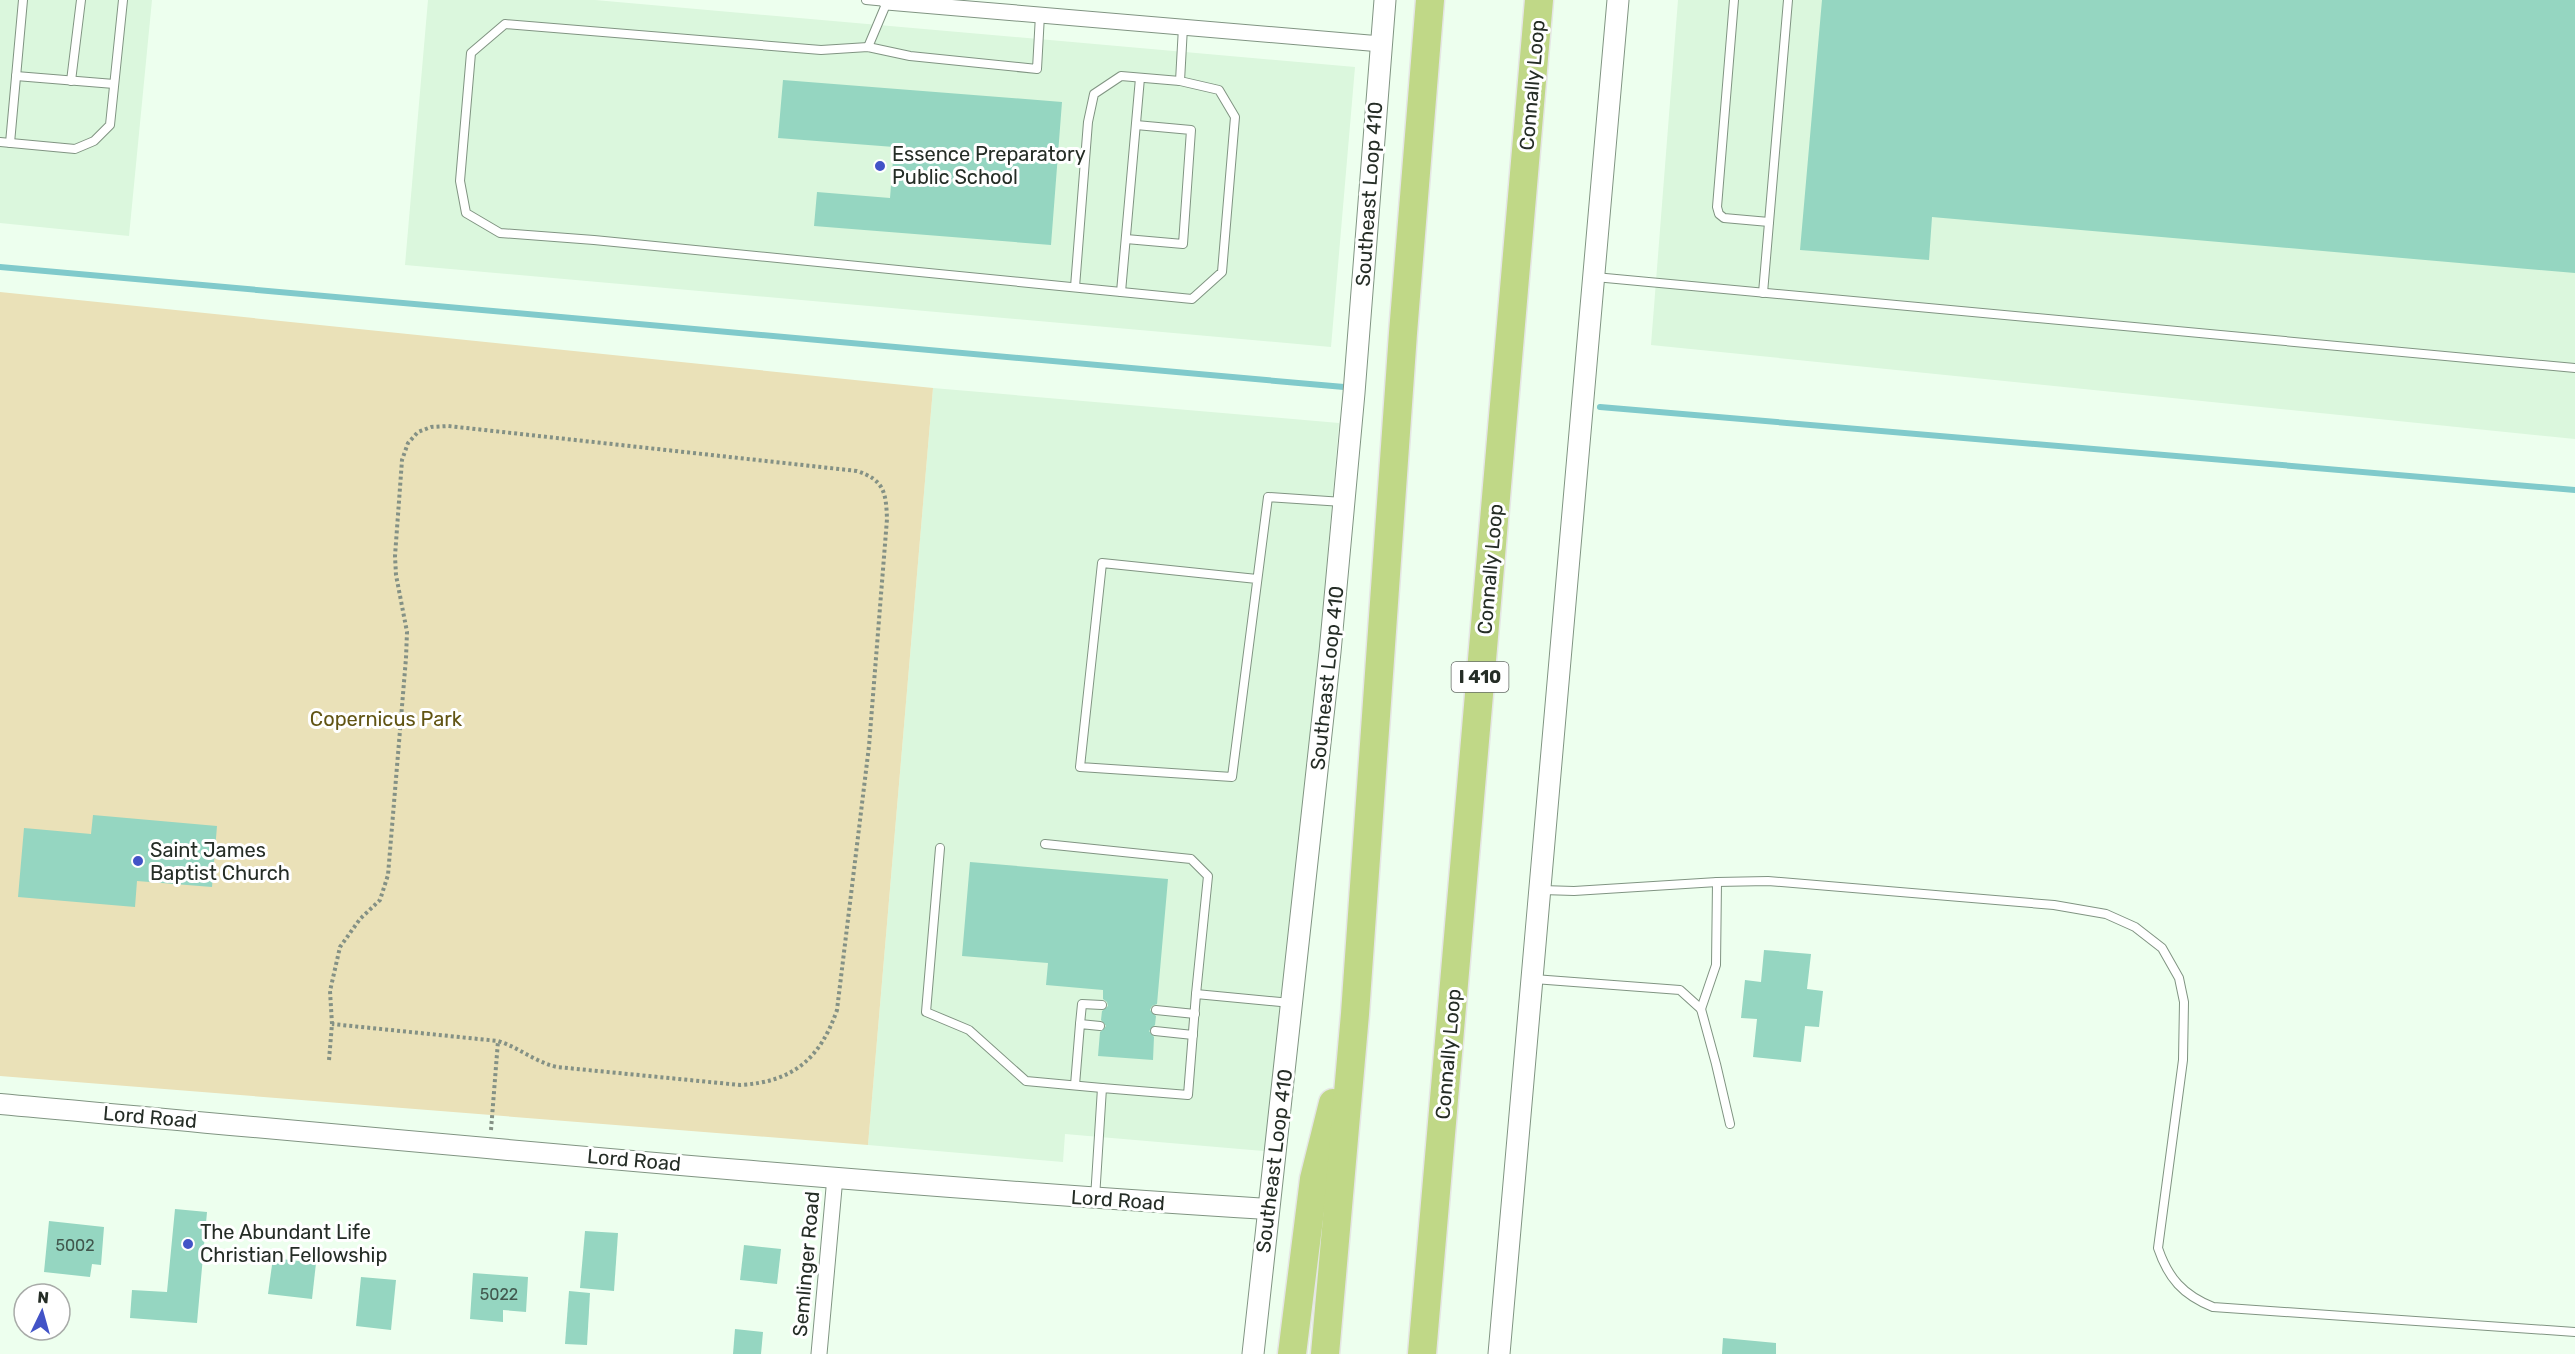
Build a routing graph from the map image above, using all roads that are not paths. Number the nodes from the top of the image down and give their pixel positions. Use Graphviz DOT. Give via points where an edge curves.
graph roads {
  1 [pos="23,0"];
  2 [pos="81,0"];
  3 [pos="123,0"];
  4 [pos="866,0"];
  5 [pos="1385,0"];
  6 [pos="1430,0"];
  7 [pos="1539,0"];
  8 [pos="1618,0"];
  9 [pos="1734,0"];
  10 [pos="1788,0"];
  11 [pos="887,1"];
  12 [pos="1040,15"];
  13 [pos="1183,27"];
  14 [pos="1381,44"];
  15 [pos="868,47"];
  16 [pos="16,76"];
  17 [pos="1140,78"];
  18 [pos="71,81"];
  19 [pos="1180,81"];
  20 [pos="114,84"];
  21 [pos="1136,125"];
  22 [pos="0,142"];
  23 [pos="10,143"];
  24 [pos="1769,222"];
  25 [pos="1126,239"];
  26 [pos="1594,277"];
  27 [pos="1075,287"];
  28 [pos="1121,292"];
  29 [pos="1763,293"];
  30 [pos="2575,368"];
  31 [pos="1344,502"];
  32 [pos="1257,579"];
  33 [pos="1046,844"];
  34 [pos="940,848"];
  35 [pos="1717,882"];
  36 [pos="1540,890"];
  37 [pos="1532,979"];
  38 [pos="1196,994"];
  39 [pos="1292,1003"];
  40 [pos="1102,1005"];
  41 [pos="1701,1009"];
  42 [pos="1156,1010"];
  43 [pos="1194,1014"];
  44 [pos="1355,1014"];
  45 [pos="1080,1024"];
  46 [pos="1100,1026"];
  47 [pos="1155,1031"];
  48 [pos="1193,1035"];
  49 [pos="1075,1085"];
  50 [pos="1102,1088"];
  51 [pos="0,1104"];
  52 [pos="1730,1124"];
  53 [pos="835,1177"];
  54 [pos="1095,1198"];
  55 [pos="1268,1209"];
  56 [pos="2575,1332"];
  57 [pos="819,1354"];
  58 [pos="1253,1354"];
  59 [pos="1292,1354"];
  60 [pos="1325,1354"];
  61 [pos="1422,1354"];
  62 [pos="1499,1354"];
  1 -- 16 [label="lane"];
  2 -- 18 [label="lane"];
  3 -- 20 [label="lane"];
  4 -- 11 [label="lane"];
  5 -- 14 [label="main road, Southeast Loop 410"];
  6 -- 44 [label="highway"];
  7 -- 61 [label="highway, Connally Loop / I 410"];
  8 -- 26 [label="main road"];
  9 -- 24 [label="lane" via="1717,207 1724,218"];
  10 -- 24 [label="lane"];
  11 -- 12 [label="street"];
  11 -- 15 [label="lane"];
  12 -- 13 [label="street"];
  12 -- 15 [label="lane" via="1036,69 910,56"];
  13 -- 14 [label="street"];
  13 -- 19 [label="lane"];
  14 -- 31 [label="main road, Southeast Loop 410"];
  15 -- 27 [label="lane" via="821,50 506,24 471,53 460,181 466,213 500,233"];
  16 -- 18 [label="lane"];
  16 -- 23 [label="lane"];
  17 -- 19 [label="lane"];
  17 -- 21 [label="lane"];
  17 -- 27 [label="lane" via="1121,76 1094,94 1088,122"];
  18 -- 20 [label="lane"];
  19 -- 28 [label="lane" via="1219,90 1235,117 1222,272 1192,299"];
  20 -- 23 [label="lane" via="110,125 94,141 75,149"];
  21 -- 25 [label="lane"];
  21 -- 25 [label="lane" via="1191,130 1183,244"];
  22 -- 23 [label="lane"];
  24 -- 29 [label="lane"];
  25 -- 28 [label="lane"];
  26 -- 29 [label="lane"];
  26 -- 36 [label="main road"];
  27 -- 28 [label="lane"];
  29 -- 30 [label="lane"];
  31 -- 32 [label="lane" via="1268,497"];
  31 -- 39 [label="main road, Southeast Loop 410"];
  32 -- 32 [label="lane" via="1232,777 1080,767 1102,563"];
  33 -- 38 [label="lane" via="1191,859 1208,876"];
  34 -- 49 [label="lane" via="926,1012 969,1030 1026,1081"];
  35 -- 36 [label="lane"];
  35 -- 41 [label="lane" via="1716,965"];
  35 -- 56 [label="lane" via="1768,881 2054,905 2106,914 2135,927 2162,948 2179,978 2184,1002 2183,1060 2158,1248 2177,1285 2213,1307"];
  36 -- 37 [label="main road"];
  37 -- 41 [label="lane" via="1680,990"];
  37 -- 62 [label="main road"];
  38 -- 39 [label="lane"];
  38 -- 43 [label="lane"];
  39 -- 55 [label="main road, Southeast Loop 410"];
  40 -- 45 [label="lane" via="1082,1004"];
  41 -- 52 [label="lane"];
  42 -- 43 [label="lane"];
  43 -- 48 [label="lane"];
  44 -- 59 [label="highway" via="1314,1179"];
  44 -- 60 [label="highway"];
  45 -- 46 [label="lane"];
  45 -- 49 [label="lane"];
  47 -- 48 [label="lane"];
  48 -- 50 [label="lane" via="1188,1095"];
  49 -- 50 [label="lane"];
  50 -- 54 [label="lane"];
  51 -- 53 [label="street, Lord Road"];
  53 -- 54 [label="street, Lord Road"];
  53 -- 57 [label="street, Semlinger Road"];
  54 -- 55 [label="street, Lord Road"];
  55 -- 58 [label="main road, Southeast Loop 410"];
}
